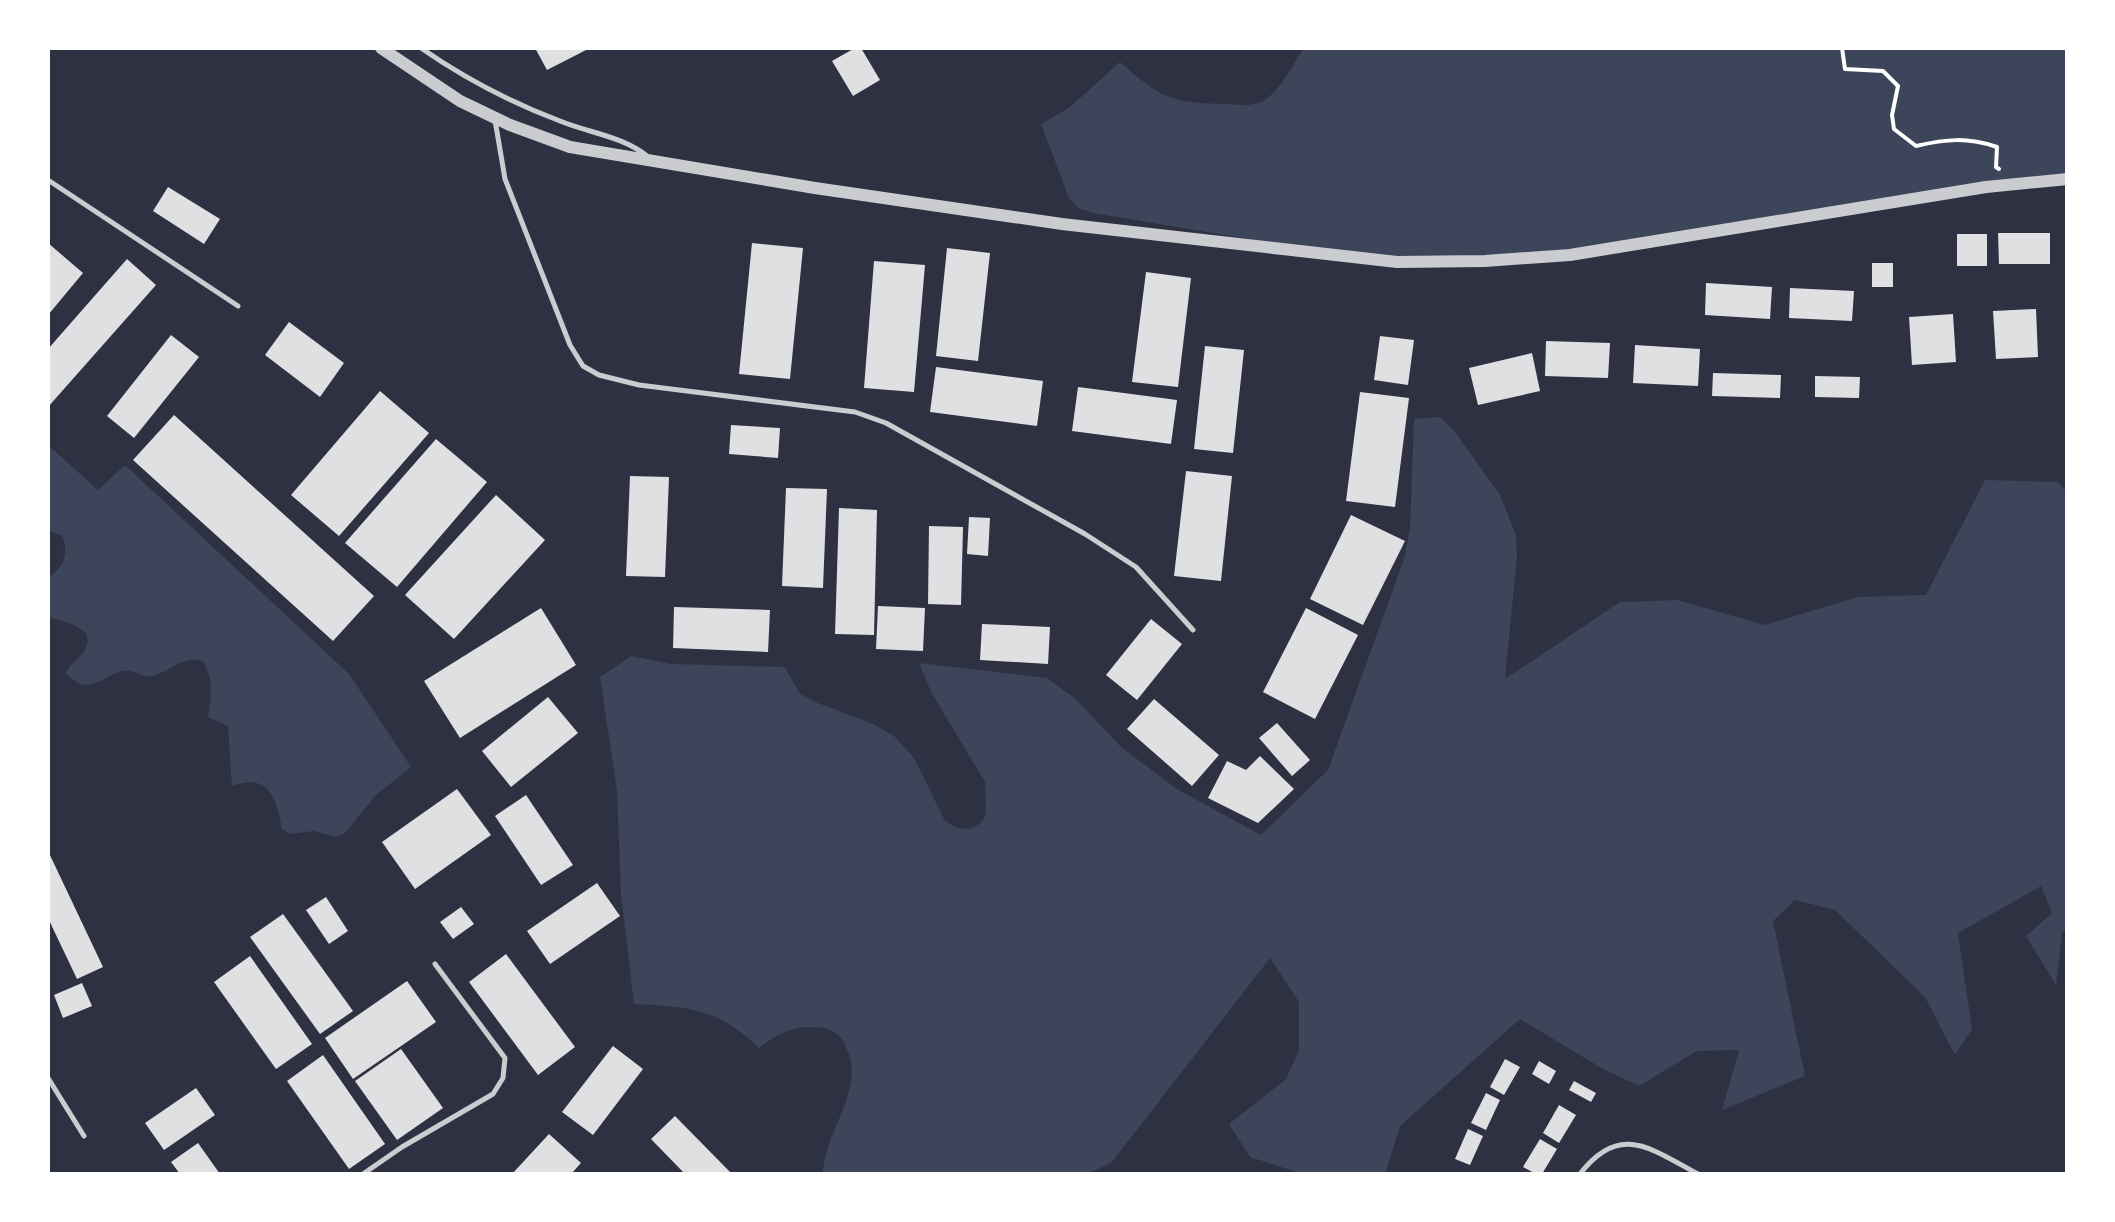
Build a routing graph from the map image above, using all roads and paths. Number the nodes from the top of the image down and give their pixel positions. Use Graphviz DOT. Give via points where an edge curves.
graph roads {
  1 [pos="381,48"];
  2 [pos="421,48"];
  3 [pos="1842,48"];
  4 [pos="494,117"];
  5 [pos="654,161"];
  6 [pos="48,180"];
  7 [pos="2068,180"];
  8 [pos="1986,187"];
  9 [pos="238,306"];
  10 [pos="1193,630"];
  11 [pos="435,964"];
  12 [pos="48,1078"];
  13 [pos="84,1136"];
  14 [pos="364,1174"];
  15 [pos="1580,1174"];
  16 [pos="1698,1174"];
  1 -- 4 [label="street"];
  2 -- 5 [label="lane" via="500,96 632,144"];
  3 -- 8 [label="path" via="1845,70 1883,71 1898,86 1894,129 1916,146 1950,138 1997,147 1996,167 2002,171"];
  4 -- 5 [label="street" via="570,146"];
  4 -- 10 [label="lane" via="505,179 583,366 638,385 854,412 886,423 1136,567"];
  5 -- 8 [label="street" via="1062,224 1398,262 1570,255"];
  6 -- 9 [label="lane"];
  7 -- 8 [label="street"];
  11 -- 14 [label="lane" via="505,1058 503,1078 493,1094"];
  12 -- 13 [label="lane"];
  15 -- 16 [label="lane" via="1597,1154 1622,1142 1642,1144"];
}
